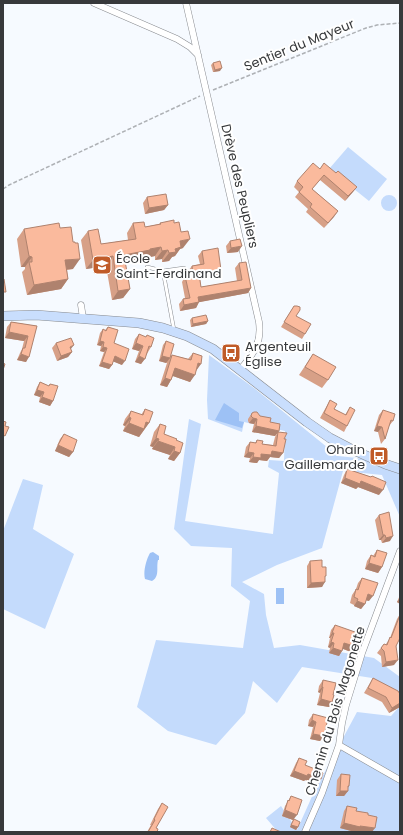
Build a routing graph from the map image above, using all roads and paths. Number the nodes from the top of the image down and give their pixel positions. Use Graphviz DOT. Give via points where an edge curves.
graph roads {
  1 [pos="94,3"];
  2 [pos="186,3"];
  3 [pos="400,23"];
  4 [pos="199,56"];
  5 [pos="207,93"];
  6 [pos="3,189"];
  7 [pos="147,268"];
  8 [pos="184,268"];
  9 [pos="163,271"];
  10 [pos="81,305"];
  11 [pos="3,316"];
  12 [pos="83,318"];
  13 [pos="174,331"];
  14 [pos="240,370"];
  15 [pos="400,469"];
  16 [pos="400,551"];
  17 [pos="339,745"];
  18 [pos="400,780"];
  19 [pos="305,832"];
  1 -- 4 [label="street" via="177,40"];
  2 -- 4 [label="street, Drève des Peupliers"];
  3 -- 5 [label="path, Sentier du Mayeur" via="366,28"];
  4 -- 5 [label="street, Drève des Peupliers"];
  5 -- 6 [label="path, Sentier du Mayeur"];
  5 -- 14 [label="street, Drève des Peupliers" via="260,328 256,348"];
  7 -- 9 [label="lane"];
  8 -- 9 [label="lane"];
  9 -- 13 [label="lane"];
  10 -- 12 [label="street"];
  11 -- 12 [label="main road"];
  12 -- 13 [label="main road" via="139,323"];
  13 -- 14 [label="main road" via="213,349"];
  14 -- 15 [label="main road" via="330,438"];
  16 -- 17 [label="street, Chemin du Bois Magonette" via="357,668 342,723"];
  17 -- 18 [label="street"];
  17 -- 19 [label="street, Chemin du Bois Magonette"];
}
